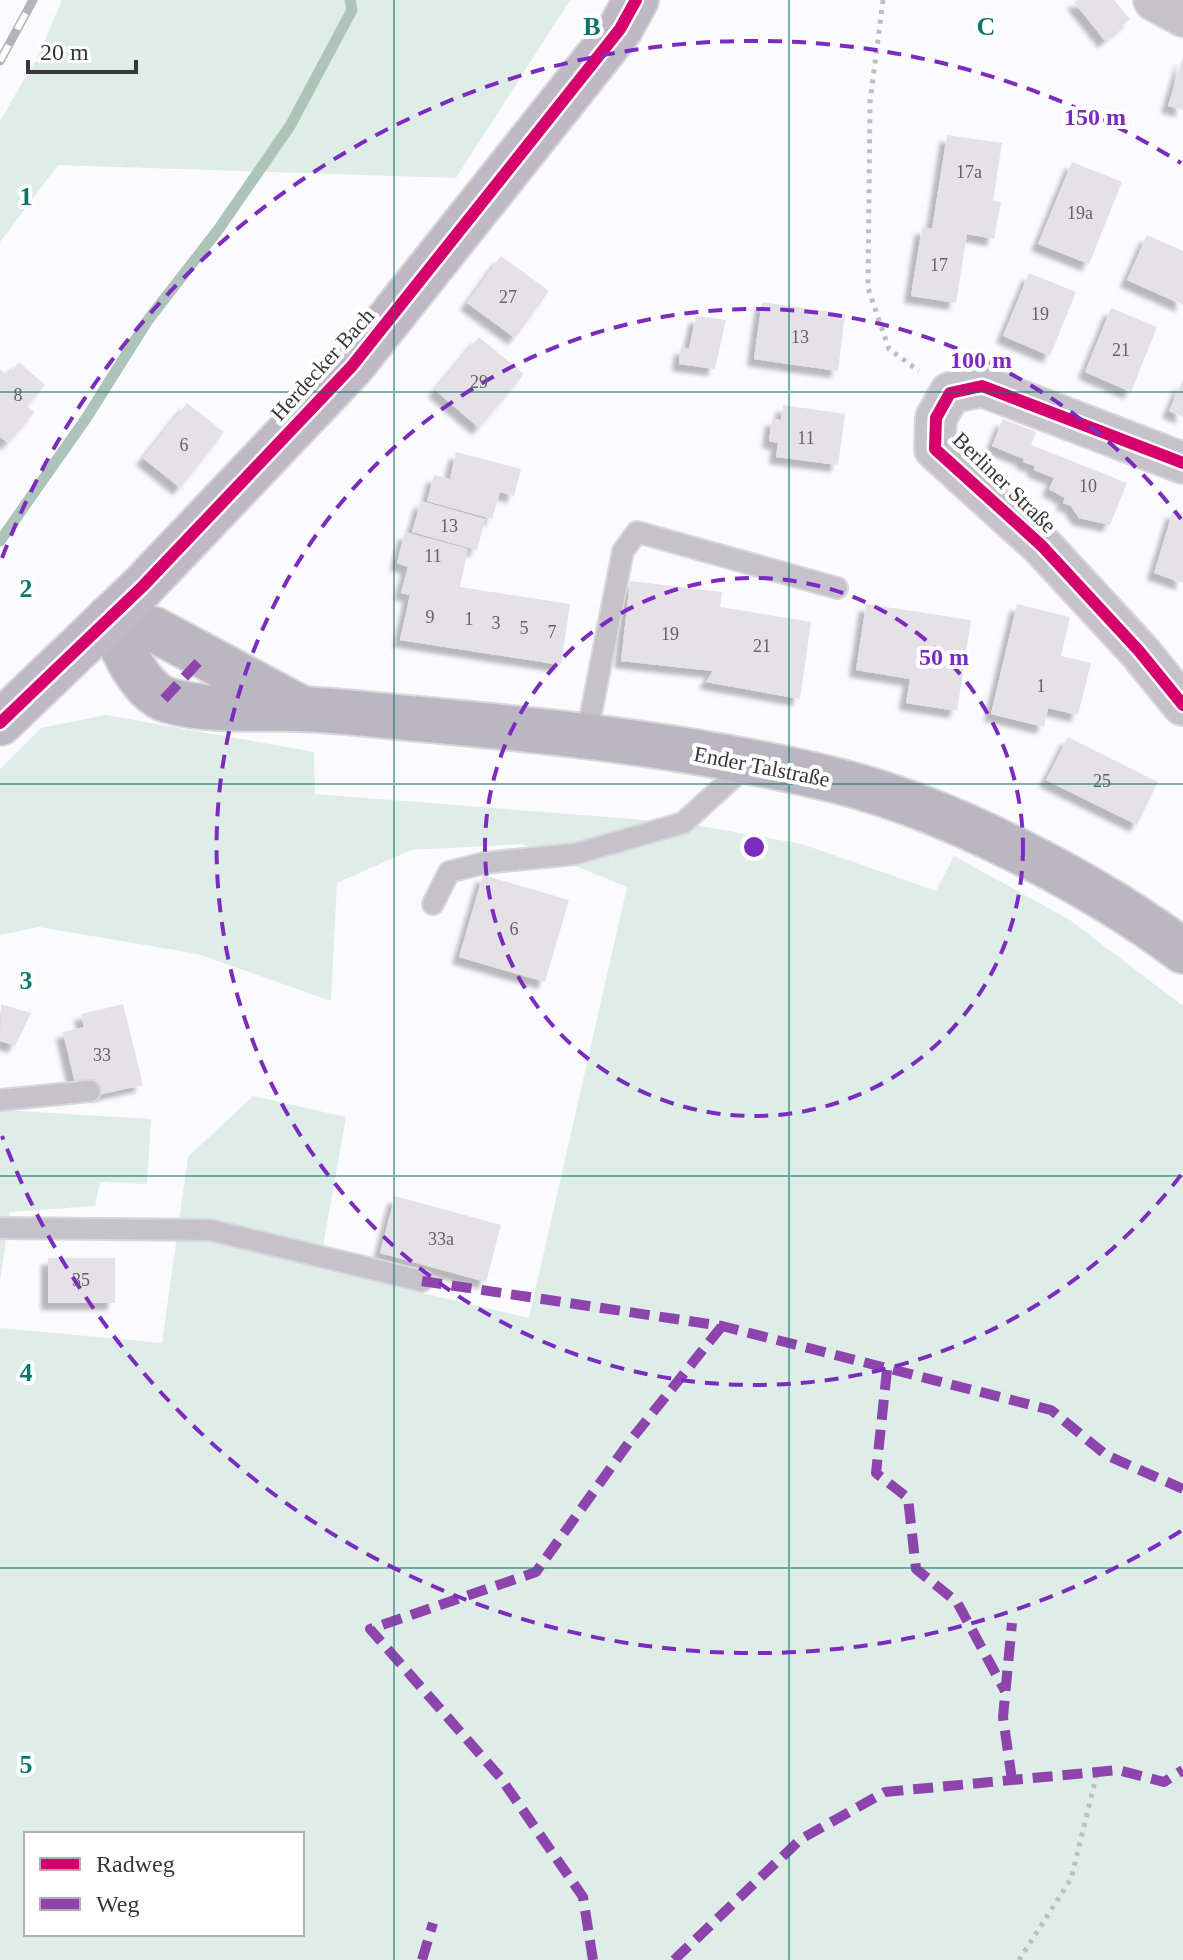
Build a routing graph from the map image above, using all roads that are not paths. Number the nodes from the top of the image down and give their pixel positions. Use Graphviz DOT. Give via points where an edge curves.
graph roads {
  1 [pos="636,0"];
  2 [pos="1154,0"];
  3 [pos="1183,16"];
  4 [pos="1183,463"];
  5 [pos="837,588"];
  6 [pos="109,618"];
  7 [pos="1183,705"];
  8 [pos="0,723"];
  9 [pos="586,739"];
  10 [pos="750,762"];
  11 [pos="433,904"];
  12 [pos="1179,943"];
  13 [pos="90,1091"];
  14 [pos="0,1100"];
  15 [pos="0,1228"];
  16 [pos="422,1281"];
  1 -- 6 [label="main road, Herdecker Bach" via="620,29 352,366"];
  2 -- 3 [label="street"];
  4 -- 7 [label="street, Berliner Straße" via="982,386 950,393 936,418 935,449 1042,546"];
  5 -- 9 [label="lane" via="637,532 623,551"];
  6 -- 8 [label="main road, Herdecker Bach"];
  6 -- 9 [label="main road, Ender Talstraße" via="153,629 302,709"];
  9 -- 10 [label="main road, Ender Talstraße"];
  10 -- 11 [label="lane" via="683,823 575,854 449,872"];
  10 -- 12 [label="main road, Ender Talstraße" via="840,781 969,827"];
  13 -- 14 [label="lane"];
  15 -- 16 [label="lane" via="210,1230"];
}
